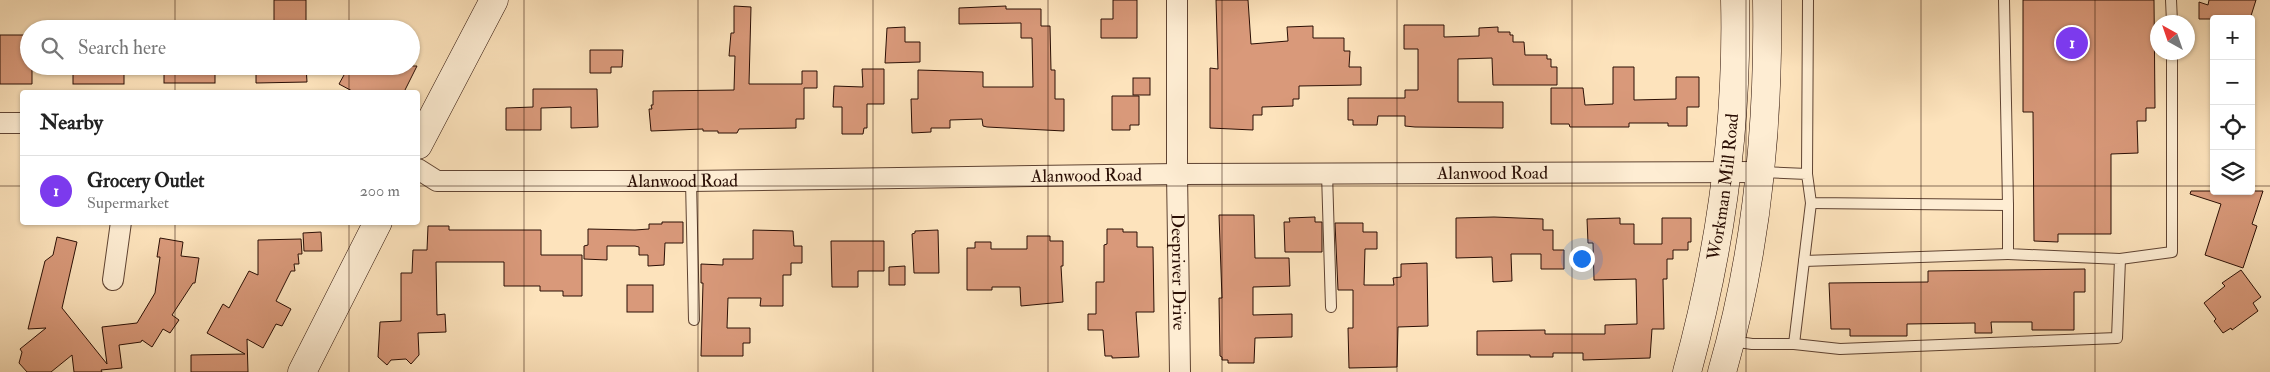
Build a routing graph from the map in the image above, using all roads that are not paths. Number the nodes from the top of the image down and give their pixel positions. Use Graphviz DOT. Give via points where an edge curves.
graph roads {
  1 [pos="494,0"];
  2 [pos="1177,0"];
  3 [pos="1735,0"];
  4 [pos="1767,0"];
  5 [pos="1808,0"];
  6 [pos="2004,0"];
  7 [pos="2172,0"];
  8 [pos="2172,15"];
  9 [pos="2172,60"];
  10 [pos="0,123"];
  11 [pos="20,124"];
  12 [pos="420,141"];
  13 [pos="420,170"];
  14 [pos="1726,172"];
  15 [pos="1760,172"];
  16 [pos="1328,173"];
  17 [pos="1177,174"];
  18 [pos="1807,174"];
  19 [pos="691,181"];
  20 [pos="1811,203"];
  21 [pos="2008,204"];
  22 [pos="121,225"];
  23 [pos="376,225"];
  24 [pos="2008,254"];
  25 [pos="2120,259"];
  26 [pos="1804,260"];
  27 [pos="113,280"];
  28 [pos="1331,306"];
  29 [pos="694,320"];
  30 [pos="1731,341"];
  31 [pos="1794,344"];
  32 [pos="302,372"];
  33 [pos="1180,372"];
  34 [pos="1687,372"];
  35 [pos="1722,372"];
  1 -- 12 [label="main road"];
  2 -- 17 [label="street, Deepriver Drive"];
  3 -- 14 [label="main road, Workman Mill Road"];
  4 -- 15 [label="main road, Workman Mill Road" via="1766,98"];
  5 -- 18 [label="lane"];
  6 -- 21 [label="lane"];
  7 -- 8 [label="lane"];
  9 -- 25 [label="lane" via="2172,252"];
  10 -- 11 [label="street"];
  13 -- 19 [label="street, Alanwood Road" via="437,181"];
  14 -- 15 [label="street, Alanwood Road"];
  14 -- 16 [label="street, Alanwood Road"];
  14 -- 34 [label="main road, Workman Mill Road" via="1713,263"];
  15 -- 18 [label="lane"];
  15 -- 30 [label="main road, Workman Mill Road" via="1748,261"];
  16 -- 17 [label="street, Alanwood Road"];
  16 -- 28 [label="lane"];
  17 -- 19 [label="street, Alanwood Road"];
  17 -- 33 [label="street, Deepriver Drive"];
  18 -- 20 [label="lane"];
  19 -- 29 [label="lane"];
  20 -- 21 [label="lane"];
  20 -- 26 [label="lane"];
  21 -- 24 [label="lane"];
  22 -- 27 [label="street"];
  23 -- 32 [label="main road"];
  24 -- 25 [label="lane"];
  24 -- 26 [label="lane"];
  25 -- 31 [label="lane" via="2117,338 1840,348"];
  26 -- 31 [label="lane"];
  30 -- 31 [label="lane"];
  30 -- 35 [label="main road, Workman Mill Road"];
}
